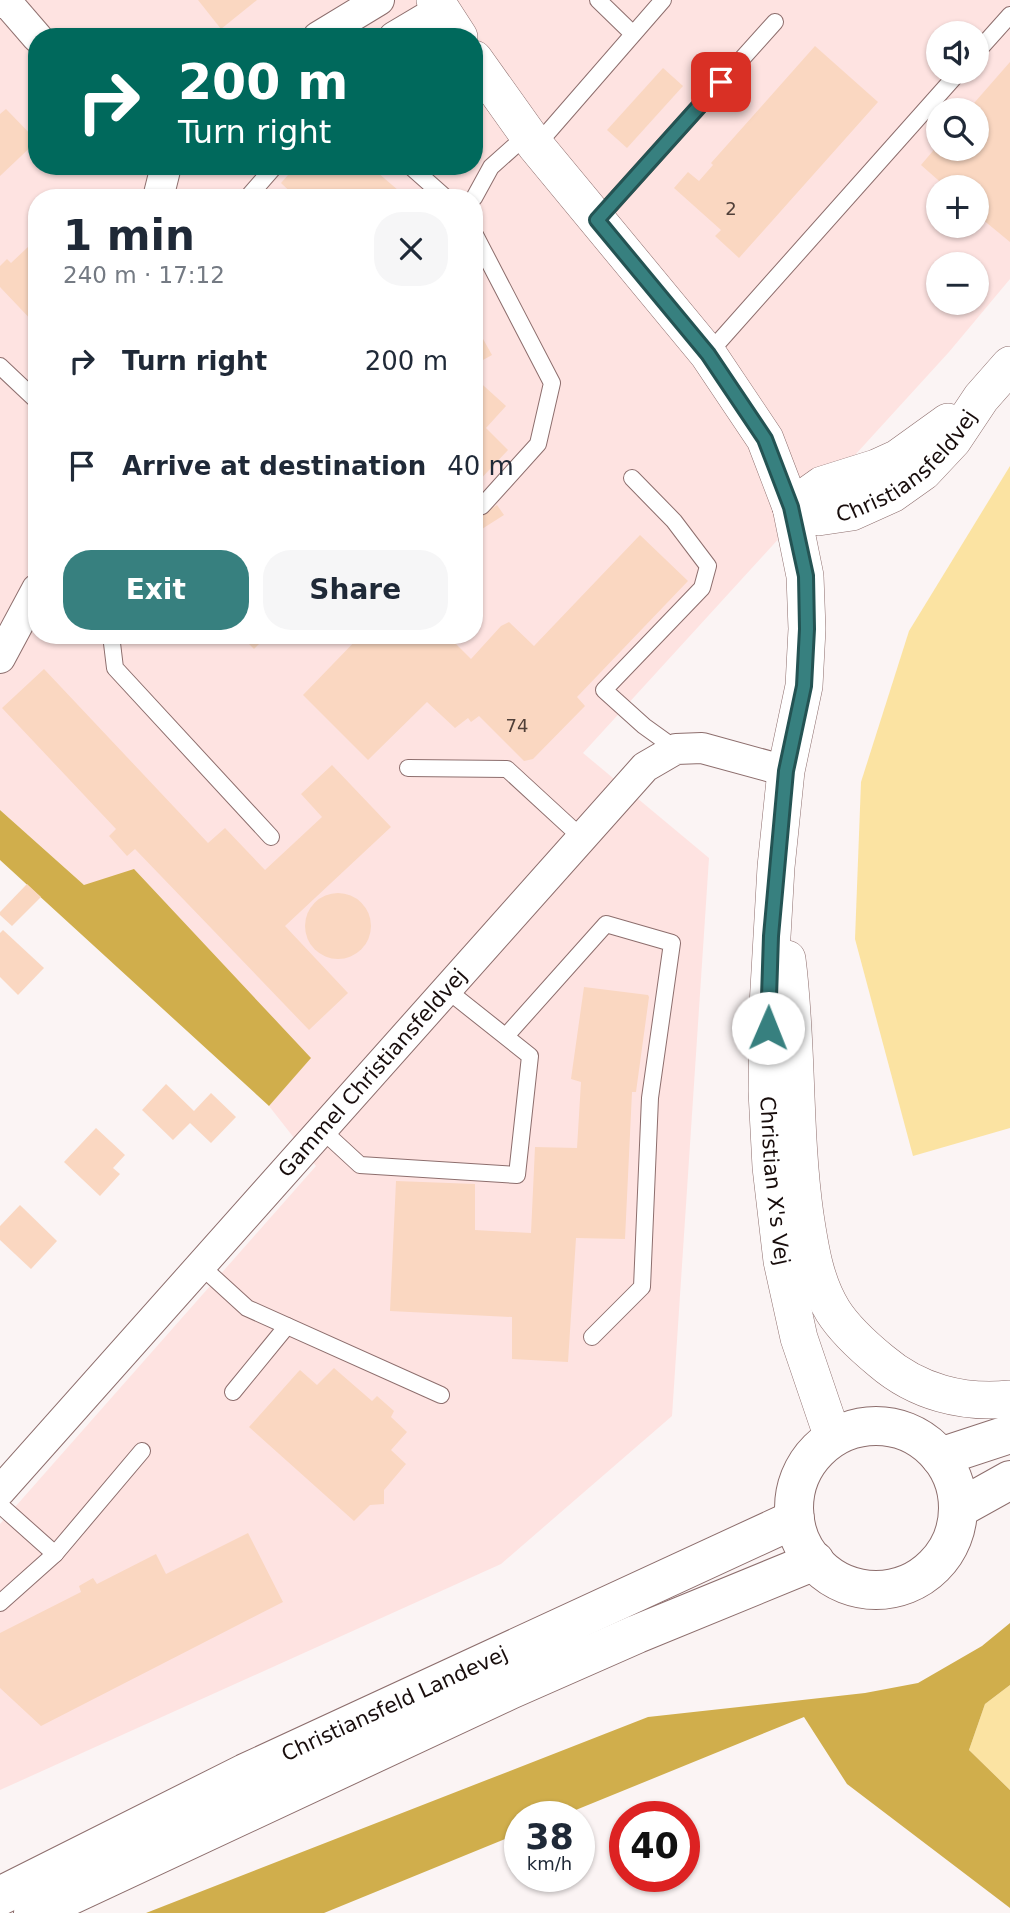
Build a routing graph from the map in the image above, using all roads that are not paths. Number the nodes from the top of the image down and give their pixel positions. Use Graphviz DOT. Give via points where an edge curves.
graph roads {
  1 [pos="379,0"];
  2 [pos="598,0"];
  3 [pos="663,0"];
  4 [pos="0,5"];
  5 [pos="445,15"];
  6 [pos="1010,15"];
  7 [pos="24,19"];
  8 [pos="775,22"];
  9 [pos="333,28"];
  10 [pos="415,28"];
  11 [pos="633,34"];
  12 [pos="989,38"];
  13 [pos="483,72"];
  14 [pos="949,84"];
  15 [pos="532,140"];
  16 [pos="267,175"];
  17 [pos="420,175"];
  18 [pos="255,189"];
  19 [pos="436,189"];
  20 [pos="479,189"];
  21 [pos="597,220"];
  22 [pos="483,250"];
  23 [pos="708,354"];
  24 [pos="1010,365"];
  25 [pos="0,366"];
  26 [pos="28,392"];
  27 [pos="632,478"];
  28 [pos="483,505"];
  29 [pos="791,507"];
  30 [pos="28,606"];
  31 [pos="112,644"];
  32 [pos="0,658"];
  33 [pos="676,748"];
  34 [pos="408,768"];
  35 [pos="786,771"];
  36 [pos="271,837"];
  37 [pos="582,838"];
  38 [pos="776,867"];
  39 [pos="447,990"];
  40 [pos="506,1036"];
  41 [pos="322,1130"];
  42 [pos="201,1266"];
  43 [pos="287,1326"];
  44 [pos="592,1337"];
  45 [pos="233,1392"];
  46 [pos="441,1395"];
  47 [pos="1010,1399"];
  48 [pos="1010,1434"];
  49 [pos="833,1438"];
  50 [pos="142,1451"];
  51 [pos="940,1457"];
  52 [pos="1010,1480"];
  53 [pos="0,1491"];
  54 [pos="0,1505"];
  55 [pos="958,1508"];
  56 [pos="795,1519"];
  57 [pos="55,1554"];
  58 [pos="814,1562"];
  59 [pos="0,1603"];
  60 [pos="0,1896"];
  61 [pos="33,1913"];
  1 -- 9 [label="street"];
  2 -- 11 [label="lane"];
  3 -- 11 [label="lane"];
  4 -- 7 [label="lane"];
  5 -- 10 [label="street"];
  6 -- 12 [label="lane"];
  8 -- 21 [label="lane"];
  11 -- 15 [label="lane"];
  13 -- 15 [label="street, Christian X's Vej"];
  14 -- 23 [label="lane"];
  15 -- 20 [label="lane" via="491,167"];
  15 -- 21 [label="street, Christian X's Vej"];
  16 -- 18 [label="lane"];
  17 -- 19 [label="lane"];
  21 -- 23 [label="street, Christian X's Vej"];
  22 -- 28 [label="lane" via="552,383 538,444"];
  23 -- 29 [label="street, Christian X's Vej" via="765,439"];
  24 -- 29 [label="street, Christiansfeldvej" via="953,440 923,472 892,494 852,512 818,517"];
  25 -- 26 [label="lane"];
  27 -- 33 [label="lane" via="674,521 708,566 702,588 604,690"];
  29 -- 35 [label="street, Christian X's Vej" via="806,576 807,629 804,686"];
  30 -- 32 [label="street"];
  31 -- 36 [label="lane" via="115,668"];
  33 -- 35 [label="street" via="702,748"];
  33 -- 37 [label="street, Gammel Christiansfeldvej" via="645,767"];
  34 -- 37 [label="lane" via="507,769"];
  35 -- 38 [label="street, Christian X's Vej"];
  37 -- 39 [label="street, Gammel Christiansfeldvej"];
  38 -- 47 [label="street" via="793,1008 799,1168 812,1262 833,1311 863,1346 920,1387 960,1399"];
  38 -- 49 [label="street, Christian X's Vej" via="768,1006 771,1167 782,1261 799,1338"];
  39 -- 40 [label="lane"];
  39 -- 41 [label="street, Gammel Christiansfeldvej"];
  40 -- 41 [label="lane" via="530,1056 517,1175 360,1165"];
  40 -- 44 [label="lane" via="606,924 672,943 650,1098 642,1287"];
  41 -- 42 [label="street, Gammel Christiansfeldvej"];
  42 -- 43 [label="lane" via="247,1308"];
  42 -- 53 [label="street, Gammel Christiansfeldvej"];
  43 -- 45 [label="lane"];
  43 -- 46 [label="lane"];
  48 -- 51 [label="main road"];
  49 -- 51 [label="main road" via="882,1426 914,1436"];
  49 -- 56 [label="main road" via="802,1473"];
  50 -- 57 [label="lane"];
  51 -- 55 [label="main road" via="953,1481"];
  52 -- 55 [label="main road"];
  54 -- 57 [label="lane"];
  55 -- 58 [label="main road" via="943,1555 919,1578 904,1585 856,1587 840,1582"];
  56 -- 58 [label="main road"];
  56 -- 60 [label="main road, Christiansfeld Landevej" via="245,1773"];
  57 -- 59 [label="lane"];
  58 -- 61 [label="main road, Christiansfeld Landevej" via="510,1690"];
}
